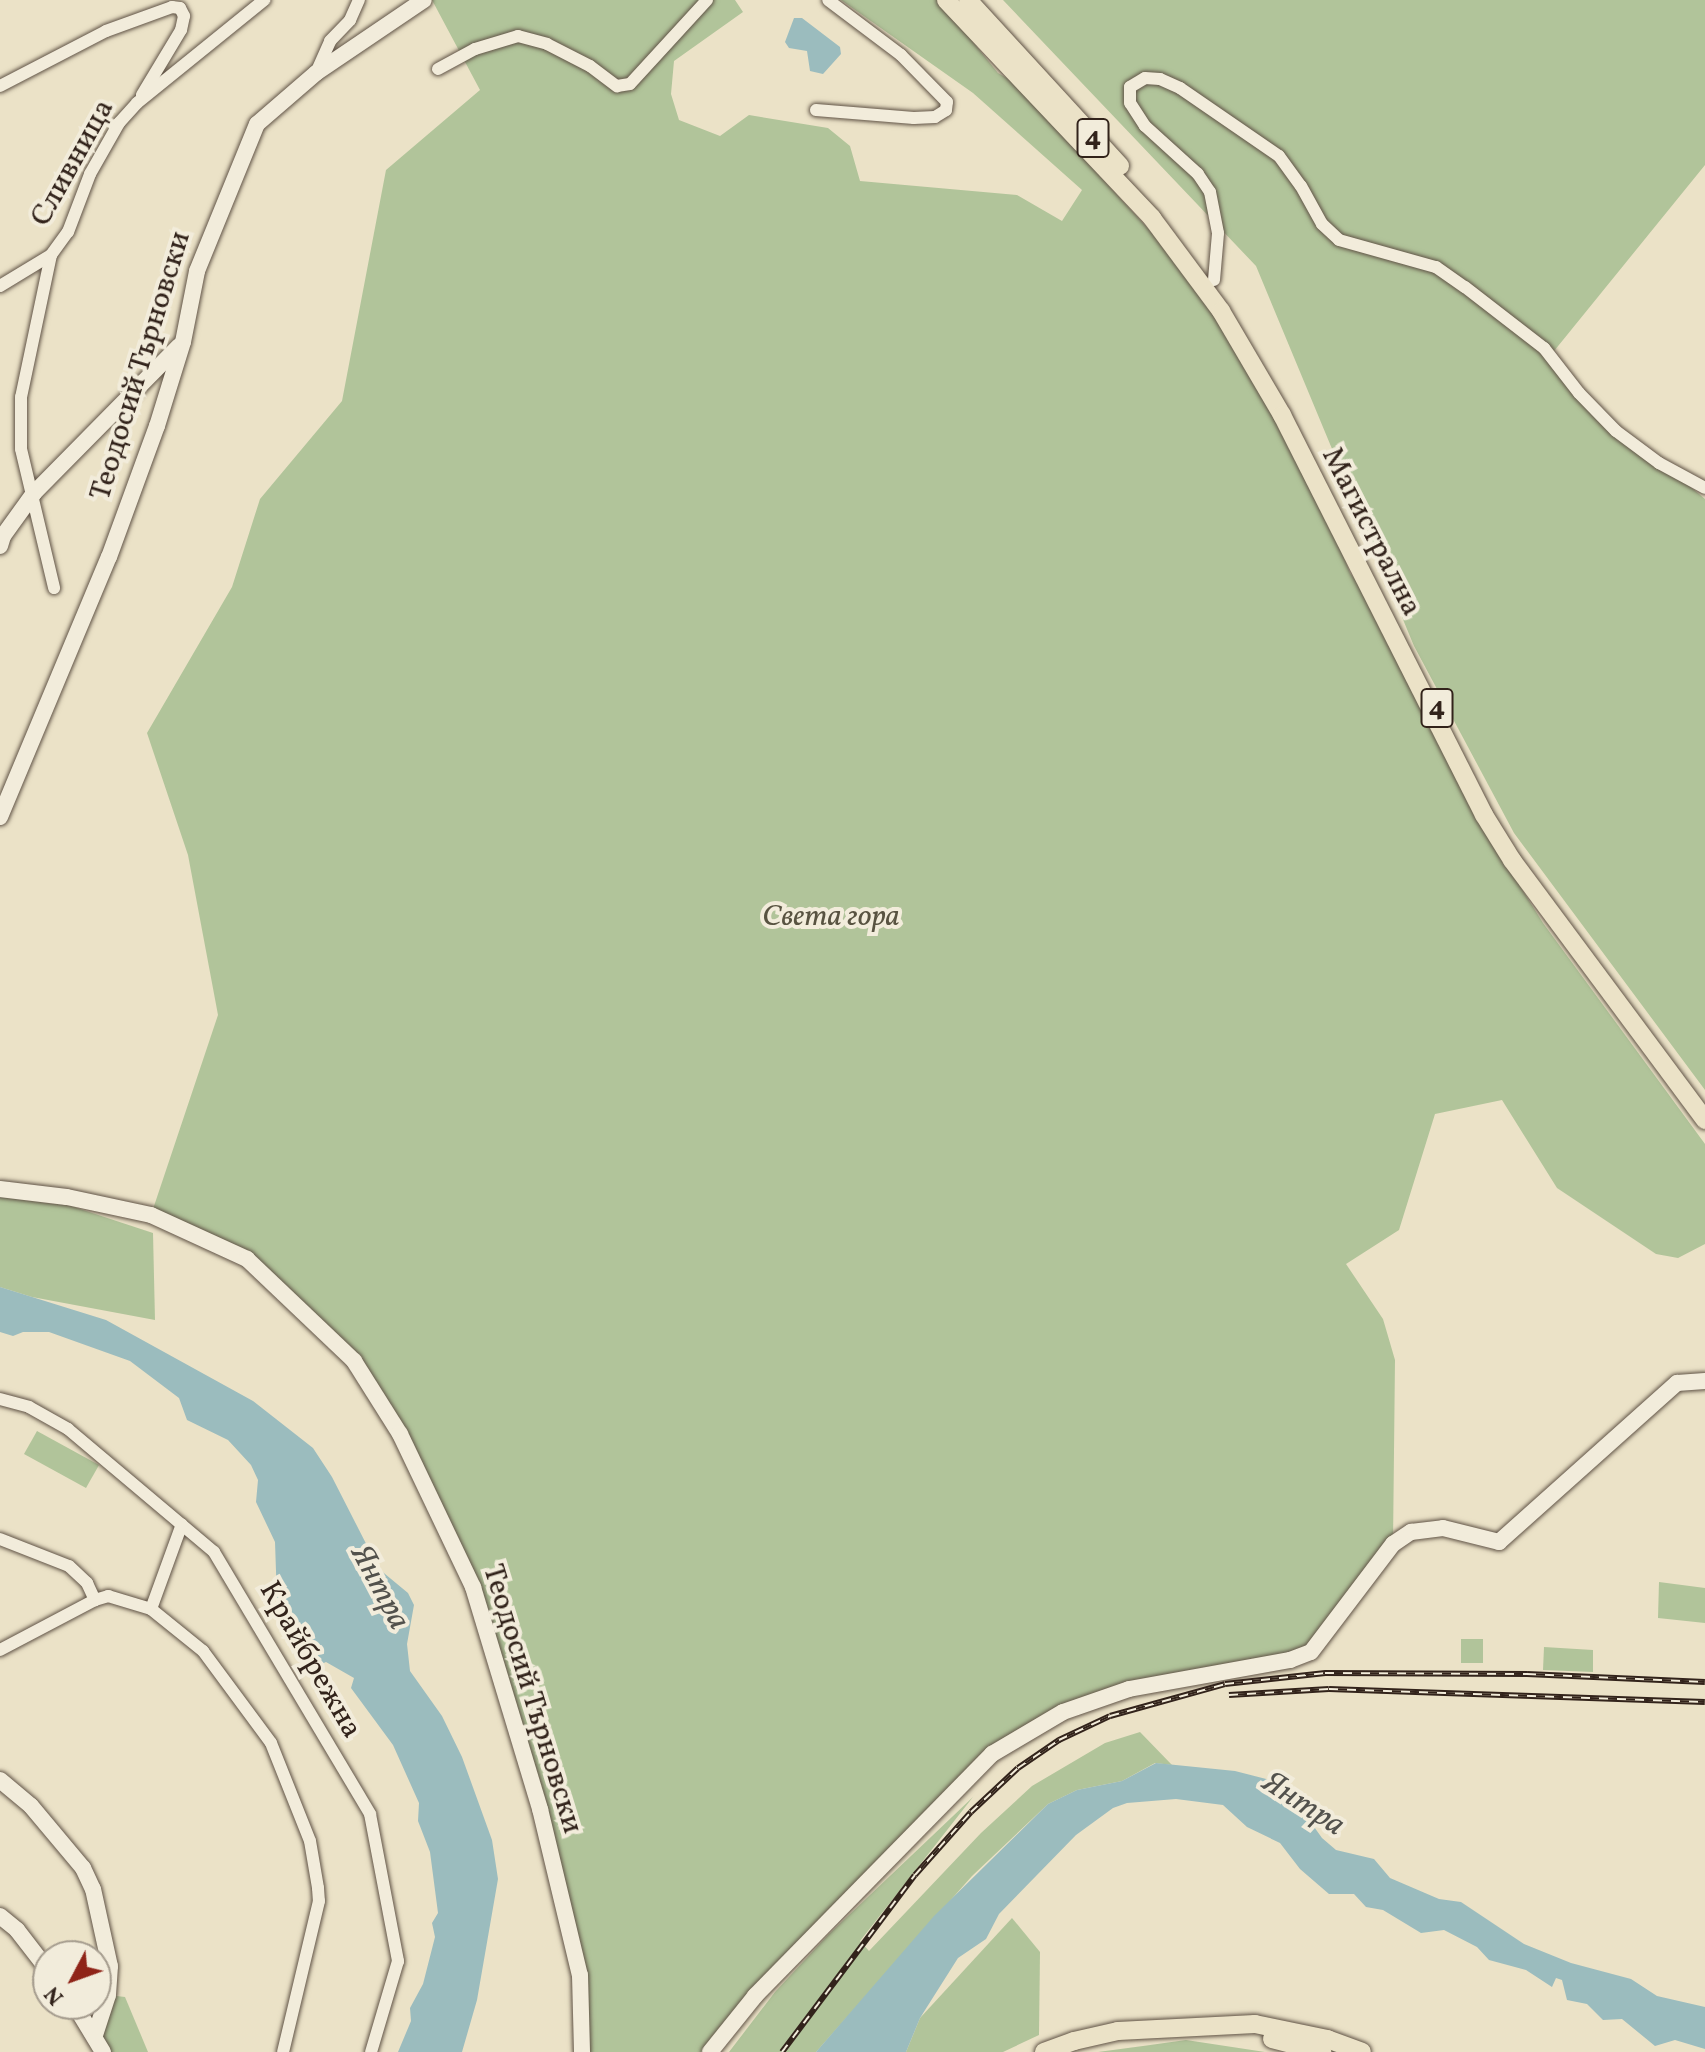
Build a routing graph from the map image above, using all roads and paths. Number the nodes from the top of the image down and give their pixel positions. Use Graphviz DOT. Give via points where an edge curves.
graph roads {
  1 [pos="264,0"];
  2 [pos="359,0"];
  3 [pos="424,0"];
  4 [pos="707,0"];
  5 [pos="828,0"];
  6 [pos="946,0"];
  7 [pos="968,0"];
  8 [pos="438,69"];
  9 [pos="316,73"];
  10 [pos="0,86"];
  11 [pos="137,103"];
  12 [pos="816,110"];
  13 [pos="51,255"];
  14 [pos="1214,280"];
  15 [pos="0,286"];
  16 [pos="183,342"];
  17 [pos="1705,488"];
  18 [pos="34,493"];
  19 [pos="0,546"];
  20 [pos="54,588"];
  21 [pos="0,817"];
  22 [pos="1705,1108"];
  23 [pos="1705,1120"];
  24 [pos="0,1189"];
  25 [pos="1705,1381"];
  26 [pos="0,1399"];
  27 [pos="182,1524"];
  28 [pos="0,1539"];
  29 [pos="95,1600"];
  30 [pos="151,1609"];
  31 [pos="0,1650"];
  32 [pos="0,1780"];
  33 [pos="0,1916"];
  34 [pos="32,1949"];
  35 [pos="85,2020"];
  36 [pos="1186,2027"];
  37 [pos="92,2030"];
  38 [pos="103,2052"];
  39 [pos="283,2052"];
  40 [pos="371,2052"];
  41 [pos="582,2052"];
  42 [pos="710,2052"];
  43 [pos="1044,2052"];
  44 [pos="1322,2052"];
  45 [pos="1362,2052"];
  1 -- 11 [label="street, Сливница"];
  2 -- 9 [label="street" via="350,20 330,41"];
  3 -- 9 [label="street, Теодосий Търновски"];
  4 -- 8 [label="street" via="630,84 617,86 547,44 518,36 475,49"];
  5 -- 12 [label="street" via="901,55 947,102 946,110 935,117"];
  6 -- 23 [label="main road, Магистрална / 4" via="1152,218 1221,311 1282,415 1484,815"];
  7 -- 14 [label="main road, Магистрална / 4" via="1160,209"];
  9 -- 16 [label="street, Теодосий Търновски" via="257,124 197,271"];
  10 -- 11 [label="street" via="106,31 180,8 181,30"];
  11 -- 13 [label="street, Сливница" via="90,174 68,232"];
  13 -- 15 [label="street, Сливница"];
  13 -- 18 [label="street" via="21,397 21,449"];
  14 -- 17 [label="street" via="1218,233 1210,192 1198,174 1145,126 1130,103 1130,87 1145,78 1180,88 1279,156 1322,224 1339,240 1436,267 1465,287 1544,348 1616,431"];
  14 -- 22 [label="main road, Магистрална / 4" via="1291,409 1490,812 1591,958"];
  16 -- 18 [label="street"];
  16 -- 21 [label="street, Теодосий Търновски" via="109,557"];
  18 -- 19 [label="street"];
  18 -- 20 [label="street"];
  24 -- 41 [label="street, Теодосий Търновски" via="151,1215 247,1259 354,1361 400,1434 473,1587 540,1809 580,1975"];
  25 -- 42 [label="street" via="1677,1383 1499,1542 1443,1528 1411,1532 1393,1544 1311,1652 1129,1689 1063,1712 992,1754 755,1996"];
  26 -- 27 [label="street, Крайбрежна" via="29,1407 68,1429"];
  27 -- 30 [label="street"];
  27 -- 40 [label="street, Крайбрежна" via="229,1572 370,1814 398,1961"];
  28 -- 29 [label="street" via="69,1566"];
  29 -- 30 [label="street" via="108,1596"];
  29 -- 31 [label="street"];
  30 -- 39 [label="street" via="203,1651 271,1743 310,1841 319,1901"];
  32 -- 37 [label="street" via="31,1806 83,1868 93,1889 110,1966 108,1995"];
  33 -- 34 [label="street"];
  35 -- 37 [label="street"];
  36 -- 43 [label="main road" via="1118,2031"];
  36 -- 44 [label="main road"];
  36 -- 45 [label="main road" via="1255,2024"];
  37 -- 38 [label="street"];
}
